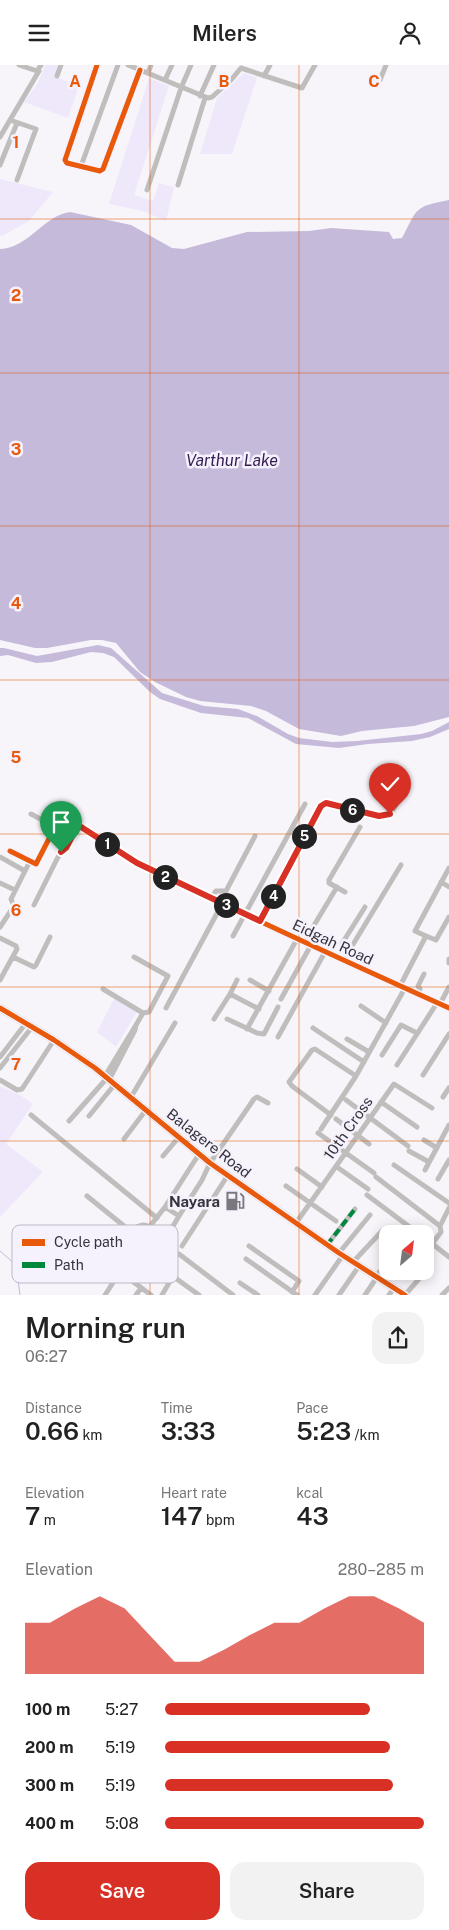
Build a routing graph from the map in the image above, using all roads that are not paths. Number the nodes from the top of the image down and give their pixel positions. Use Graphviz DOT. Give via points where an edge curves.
graph roads {
  1 [pos="19,65"];
  2 [pos="61,65"];
  3 [pos="97,65"];
  4 [pos="118,65"];
  5 [pos="128,65"];
  6 [pos="152,65"];
  7 [pos="172,65"];
  8 [pos="191,65"];
  9 [pos="214,65"];
  10 [pos="234,65"];
  11 [pos="270,65"];
  12 [pos="315,65"];
  13 [pos="386,65"];
  14 [pos="242,67"];
  15 [pos="40,68"];
  16 [pos="140,69"];
  17 [pos="148,73"];
  18 [pos="57,75"];
  19 [pos="264,76"];
  20 [pos="165,80"];
  21 [pos="380,80"];
  22 [pos="181,88"];
  23 [pos="202,97"];
  24 [pos="10,120"];
  25 [pos="17,123"];
  26 [pos="0,137"];
  27 [pos="0,165"];
  28 [pos="81,166"];
  29 [pos="17,180"];
  30 [pos="178,185"];
  31 [pos="146,190"];
  32 [pos="397,803"];
  33 [pos="305,804"];
  34 [pos="31,814"];
  35 [pos="44,821"];
  36 [pos="78,825"];
  37 [pos="360,827"];
  38 [pos="255,836"];
  39 [pos="10,851"];
  40 [pos="0,857"];
  41 [pos="30,861"];
  42 [pos="401,865"];
  43 [pos="449,868"];
  44 [pos="25,871"];
  45 [pos="0,883"];
  46 [pos="441,883"];
  47 [pos="337,887"];
  48 [pos="449,887"];
  49 [pos="15,890"];
  50 [pos="345,892"];
  51 [pos="211,898"];
  52 [pos="222,904"];
  53 [pos="34,905"];
  54 [pos="365,907"];
  55 [pos="245,914"];
  56 [pos="449,917"];
  57 [pos="260,921"];
  58 [pos="0,927"];
  59 [pos="234,936"];
  60 [pos="426,936"];
  61 [pos="0,937"];
  62 [pos="50,937"];
  63 [pos="297,939"];
  64 [pos="304,942"];
  65 [pos="311,945"];
  66 [pos="350,949"];
  67 [pos="325,952"];
  68 [pos="13,957"];
  69 [pos="134,957"];
  70 [pos="449,959"];
  71 [pos="343,961"];
  72 [pos="449,963"];
  73 [pos="424,975"];
  74 [pos="0,980"];
  75 [pos="237,980"];
  76 [pos="250,980"];
  77 [pos="403,987"];
  78 [pos="449,987"];
  79 [pos="103,989"];
  80 [pos="269,991"];
  81 [pos="230,994"];
  82 [pos="418,994"];
  83 [pos="281,999"];
  84 [pos="439,1003"];
  85 [pos="361,1006"];
  86 [pos="278,1007"];
  87 [pos="0,1008"];
  88 [pos="166,1008"];
  89 [pos="449,1008"];
  90 [pos="259,1009"];
  91 [pos="143,1013"];
  92 [pos="214,1019"];
  93 [pos="227,1019"];
  94 [pos="175,1023"];
  95 [pos="386,1023"];
  96 [pos="29,1025"];
  97 [pos="313,1028"];
  98 [pos="247,1029"];
  99 [pos="417,1033"];
  100 [pos="449,1034"];
  101 [pos="278,1037"];
  102 [pos="347,1039"];
  103 [pos="54,1040"];
  104 [pos="369,1052"];
  105 [pos="382,1055"];
  106 [pos="0,1057"];
  107 [pos="364,1062"];
  108 [pos="397,1065"];
  109 [pos="0,1068"];
  110 [pos="423,1075"];
  111 [pos="356,1076"];
  112 [pos="0,1080"];
  113 [pos="109,1080"];
  114 [pos="449,1088"];
  115 [pos="131,1097"];
  116 [pos="443,1097"];
  117 [pos="346,1100"];
  118 [pos="381,1102"];
  119 [pos="268,1103"];
  120 [pos="432,1108"];
  121 [pos="146,1110"];
  122 [pos="31,1115"];
  123 [pos="331,1115"];
  124 [pos="89,1116"];
  125 [pos="370,1118"];
  126 [pos="336,1119"];
  127 [pos="69,1121"];
  128 [pos="449,1125"];
  129 [pos="417,1127"];
  130 [pos="358,1135"];
  131 [pos="179,1137"];
  132 [pos="124,1139"];
  133 [pos="424,1140"];
  134 [pos="369,1144"];
  135 [pos="437,1148"];
  136 [pos="199,1153"];
  137 [pos="345,1153"];
  138 [pos="163,1155"];
  139 [pos="449,1161"];
  140 [pos="429,1162"];
  141 [pos="210,1163"];
  142 [pos="394,1165"];
  143 [pos="337,1167"];
  144 [pos="297,1169"];
  145 [pos="425,1170"];
  146 [pos="228,1175"];
  147 [pos="438,1179"];
  148 [pos="286,1186"];
  149 [pos="322,1187"];
  150 [pos="87,1196"];
  151 [pos="310,1203"];
  152 [pos="449,1203"];
  153 [pos="165,1207"];
  154 [pos="449,1208"];
  155 [pos="355,1209"];
  156 [pos="370,1215"];
  157 [pos="179,1216"];
  158 [pos="157,1218"];
  159 [pos="447,1220"];
  160 [pos="336,1221"];
  161 [pos="296,1223"];
  162 [pos="123,1225"];
  163 [pos="151,1225"];
  164 [pos="174,1225"];
  165 [pos="408,1225"];
  166 [pos="440,1225"];
  167 [pos="379,1235"];
  168 [pos="434,1242"];
  169 [pos="327,1245"];
  170 [pos="182,1246"];
  171 [pos="250,1246"];
  172 [pos="434,1246"];
  173 [pos="178,1253"];
  174 [pos="341,1254"];
  175 [pos="449,1257"];
  176 [pos="246,1259"];
  177 [pos="356,1264"];
  178 [pos="284,1271"];
  179 [pos="379,1273"];
  180 [pos="376,1277"];
  181 [pos="178,1280"];
  182 [pos="418,1280"];
  183 [pos="276,1281"];
  184 [pos="113,1283"];
  185 [pos="134,1283"];
  186 [pos="168,1283"];
  187 [pos="240,1283"];
  188 [pos="141,1288"];
  189 [pos="449,1288"];
  190 [pos="392,1291"];
  191 [pos="295,1293"];
  192 [pos="105,1295"];
  193 [pos="136,1295"];
  194 [pos="151,1295"];
  195 [pos="162,1295"];
  196 [pos="199,1295"];
  197 [pos="232,1295"];
  198 [pos="258,1295"];
  199 [pos="315,1295"];
  200 [pos="339,1295"];
  201 [pos="365,1295"];
  202 [pos="405,1295"];
  203 [pos="442,1295"];
  1 -- 15 [label="street"];
  2 -- 18 [label="street"];
  3 -- 28 [label="street" via="64,160"];
  4 -- 28 [label="street"];
  5 -- 16 [label="street"];
  6 -- 17 [label="street"];
  7 -- 20 [label="street"];
  8 -- 22 [label="street"];
  9 -- 23 [label="street"];
  10 -- 14 [label="street"];
  11 -- 19 [label="street"];
  12 -- 19 [label="street" via="302,88"];
  13 -- 21 [label="street"];
  14 -- 19 [label="street"];
  14 -- 23 [label="street" via="212,97"];
  15 -- 24 [label="street"];
  16 -- 17 [label="street"];
  16 -- 28 [label="street" via="103,169"];
  17 -- 20 [label="street"];
  20 -- 22 [label="street"];
  22 -- 23 [label="street"];
  22 -- 31 [label="street"];
  23 -- 30 [label="street"];
  24 -- 25 [label="street"];
  24 -- 26 [label="street"];
  25 -- 27 [label="street"];
  25 -- 29 [label="street" via="36,129"];
  32 -- 57 [label="street" via="390,814 384,816 326,803 321,806"];
  33 -- 55 [label="street"];
  34 -- 35 [label="street"];
  35 -- 36 [label="street, Eidgah Road" via="53,806"];
  35 -- 41 [label="street" via="55,827 36,864"];
  36 -- 51 [label="street, Eidgah Road" via="137,863"];
  36 -- 53 [label="street"];
  37 -- 47 [label="street" via="329,880"];
  38 -- 51 [label="street" via="226,891 216,891"];
  39 -- 41 [label="street"];
  40 -- 44 [label="street"];
  41 -- 44 [label="street"];
  42 -- 66 [label="street"];
  43 -- 46 [label="street"];
  44 -- 49 [label="street"];
  45 -- 49 [label="street"];
  46 -- 48 [label="street"];
  46 -- 60 [label="street" via="415,931"];
  47 -- 50 [label="street"];
  47 -- 64 [label="street"];
  49 -- 58 [label="street" via="11,899 14,906"];
  51 -- 52 [label="street, Eidgah Road"];
  52 -- 55 [label="street, Eidgah Road"];
  52 -- 88 [label="street"];
  54 -- 66 [label="street" via="342,944"];
  55 -- 57 [label="street, Eidgah Road"];
  55 -- 59 [label="street"];
  56 -- 60 [label="street" via="436,940"];
  57 -- 63 [label="street, Eidgah Road"];
  60 -- 77 [label="street"];
  61 -- 68 [label="street" via="16,946"];
  62 -- 68 [label="street" via="34,967"];
  63 -- 64 [label="street, Eidgah Road"];
  63 -- 80 [label="street"];
  64 -- 65 [label="street, Eidgah Road"];
  65 -- 67 [label="street, Eidgah Road"];
  65 -- 83 [label="street"];
  66 -- 71 [label="street"];
  67 -- 71 [label="street, Eidgah Road"];
  67 -- 101 [label="street"];
  68 -- 74 [label="street"];
  69 -- 91 [label="street" via="168,977 149,1012"];
  70 -- 72 [label="street"];
  71 -- 77 [label="street, Eidgah Road"];
  73 -- 82 [label="street"];
  75 -- 81 [label="street"];
  76 -- 80 [label="street"];
  77 -- 82 [label="street, Eidgah Road"];
  77 -- 95 [label="street"];
  78 -- 84 [label="street"];
  79 -- 91 [label="street"];
  80 -- 90 [label="street"];
  81 -- 90 [label="street"];
  81 -- 92 [label="street"];
  82 -- 84 [label="street, Eidgah Road"];
  84 -- 89 [label="street, Eidgah Road"];
  84 -- 99 [label="street"];
  85 -- 95 [label="street"];
  86 -- 98 [label="street" via="264,1034"];
  87 -- 96 [label="street, Balagere Road"];
  90 -- 98 [label="street"];
  91 -- 113 [label="street"];
  93 -- 98 [label="street"];
  94 -- 115 [label="street"];
  95 -- 104 [label="street"];
  96 -- 103 [label="street, Balagere Road"];
  96 -- 106 [label="street"];
  96 -- 109 [label="street"];
  97 -- 107 [label="street"];
  99 -- 105 [label="street" via="401,1025"];
  99 -- 108 [label="street"];
  100 -- 110 [label="street"];
  102 -- 104 [label="street"];
  103 -- 112 [label="street" via="22,1089 12,1088"];
  103 -- 113 [label="street, Balagere Road"];
  104 -- 107 [label="street"];
  107 -- 111 [label="street"];
  111 -- 123 [label="street"];
  111 -- 123 [label="street" via="315,1049 289,1082"];
  113 -- 115 [label="street, Balagere Road"];
  113 -- 124 [label="street"];
  113 -- 127 [label="street"];
  114 -- 116 [label="street"];
  115 -- 121 [label="street, Balagere Road"];
  117 -- 125 [label="street"];
  118 -- 120 [label="street, 10th Cross" via="394,1084"];
  118 -- 125 [label="street, 10th Cross"];
  118 -- 129 [label="street"];
  119 -- 141 [label="street" via="257,1097 254,1099"];
  121 -- 131 [label="street, Balagere Road"];
  121 -- 132 [label="street"];
  122 -- 158 [label="street"];
  123 -- 137 [label="street" via="320,1131"];
  125 -- 130 [label="street, 10th Cross"];
  125 -- 140 [label="street"];
  126 -- 130 [label="street"];
  128 -- 135 [label="street"];
  130 -- 134 [label="street"];
  130 -- 137 [label="street, 10th Cross"];
  131 -- 136 [label="street, Balagere Road"];
  131 -- 138 [label="street"];
  133 -- 135 [label="street"];
  135 -- 140 [label="street"];
  136 -- 141 [label="street, Balagere Road"];
  136 -- 153 [label="street"];
  137 -- 143 [label="street, 10th Cross"];
  137 -- 166 [label="street"];
  139 -- 147 [label="street"];
  140 -- 145 [label="street"];
  141 -- 146 [label="street, Balagere Road"];
  141 -- 157 [label="street"];
  142 -- 152 [label="street"];
  143 -- 149 [label="street, 10th Cross"];
  143 -- 165 [label="street"];
  144 -- 149 [label="street"];
  146 -- 161 [label="street, Balagere Road"];
  146 -- 170 [label="street"];
  148 -- 151 [label="street"];
  149 -- 151 [label="street, 10th Cross"];
  150 -- 162 [label="street"];
  151 -- 160 [label="street"];
  151 -- 161 [label="street, 10th Cross"];
  153 -- 157 [label="street"];
  153 -- 158 [label="street"];
  154 -- 159 [label="street"];
  155 -- 169 [label="street"];
  156 -- 174 [label="street"];
  157 -- 164 [label="street"];
  158 -- 163 [label="street"];
  159 -- 166 [label="street"];
  161 -- 169 [label="street, Balagere Road"];
  166 -- 168 [label="street" via="442,1232"];
  167 -- 177 [label="street"];
  169 -- 174 [label="street, Balagere Road"];
  171 -- 178 [label="street"];
  172 -- 175 [label="street"];
  173 -- 197 [label="street"];
  174 -- 177 [label="street, Balagere Road"];
  174 -- 199 [label="street"];
  176 -- 183 [label="street"];
  177 -- 180 [label="street, Balagere Road"];
  177 -- 200 [label="street"];
  178 -- 183 [label="street"];
  178 -- 191 [label="street" via="298,1281"];
  179 -- 180 [label="street"];
  180 -- 190 [label="street, Balagere Road"];
  180 -- 201 [label="street"];
  181 -- 196 [label="street"];
  182 -- 202 [label="street"];
  183 -- 191 [label="street"];
  184 -- 192 [label="street"];
  185 -- 188 [label="street"];
  186 -- 195 [label="street"];
  187 -- 198 [label="street"];
  188 -- 193 [label="street"];
  188 -- 194 [label="street"];
  189 -- 203 [label="street"];
  190 -- 202 [label="street, Balagere Road"];
}
